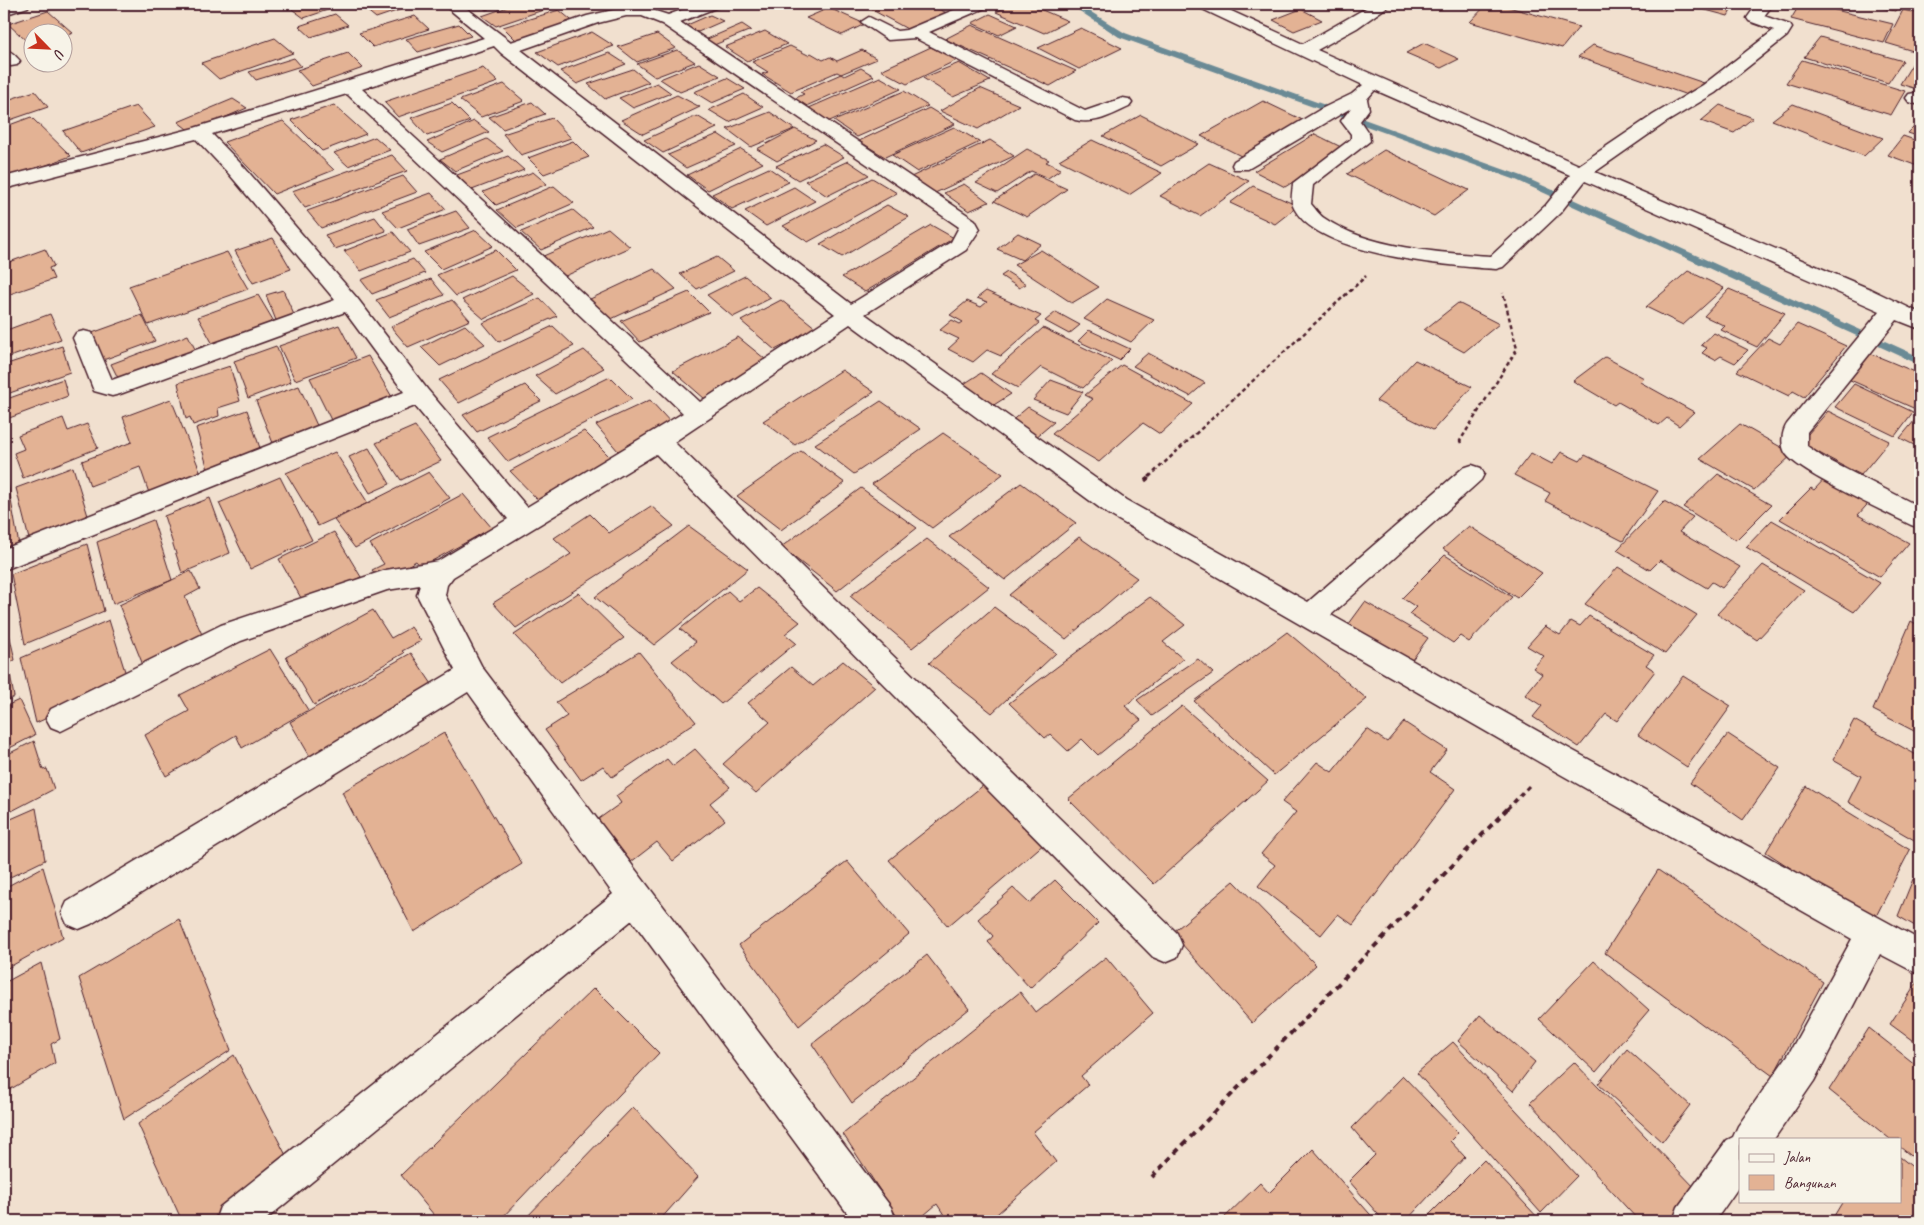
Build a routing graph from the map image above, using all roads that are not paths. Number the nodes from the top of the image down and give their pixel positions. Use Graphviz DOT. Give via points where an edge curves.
graph roads {
  1 [pos="22,4"];
  2 [pos="450,4"];
  3 [pos="712,4"];
  4 [pos="981,4"];
  5 [pos="1204,4"];
  6 [pos="1383,4"];
  7 [pos="1765,4"];
  8 [pos="632,8"];
  9 [pos="4,10"];
  10 [pos="668,21"];
  11 [pos="869,22"];
  12 [pos="918,33"];
  13 [pos="501,44"];
  14 [pos="1303,51"];
  15 [pos="1374,82"];
  16 [pos="350,87"];
  17 [pos="1123,103"];
  18 [pos="1347,109"];
  19 [pos="200,132"];
  20 [pos="1241,165"];
  21 [pos="1575,180"];
  22 [pos="4,183"];
  23 [pos="350,303"];
  24 [pos="1894,309"];
  25 [pos="850,314"];
  26 [pos="1920,322"];
  27 [pos="84,338"];
  28 [pos="419,396"];
  29 [pos="698,414"];
  30 [pos="658,440"];
  31 [pos="1472,474"];
  32 [pos="1920,518"];
  33 [pos="524,521"];
  34 [pos="4,560"];
  35 [pos="444,570"];
  36 [pos="1310,618"];
  37 [pos="472,675"];
  38 [pos="61,718"];
  39 [pos="635,897"];
  40 [pos="79,913"];
  41 [pos="1874,932"];
  42 [pos="1165,945"];
  43 [pos="1920,958"];
  44 [pos="1752,1138"];
  45 [pos="1739,1155"];
  46 [pos="234,1221"];
  47 [pos="877,1221"];
  48 [pos="1692,1221"];
  1 -- 9 [label="street"];
  2 -- 13 [label="street"];
  3 -- 10 [label="street"];
  4 -- 12 [label="street"];
  5 -- 14 [label="street"];
  6 -- 14 [label="street"];
  7 -- 21 [label="street" via="1755,18 1784,28 1781,34 1709,89"];
  8 -- 10 [label="street"];
  8 -- 13 [label="street"];
  10 -- 25 [label="street" via="968,224 970,229 959,246"];
  11 -- 12 [label="street" via="894,36"];
  12 -- 17 [label="street" via="1081,116 1091,117"];
  13 -- 16 [label="street"];
  13 -- 25 [label="street"];
  14 -- 15 [label="street"];
  15 -- 18 [label="street"];
  15 -- 21 [label="street"];
  16 -- 19 [label="street"];
  16 -- 29 [label="street"];
  18 -- 20 [label="street"];
  18 -- 21 [label="street" via="1361,141 1304,183 1299,192 1312,220 1349,239 1392,251 1496,263 1553,209"];
  19 -- 22 [label="street"];
  19 -- 23 [label="street"];
  21 -- 24 [label="street"];
  23 -- 27 [label="street" via="112,388 102,384"];
  23 -- 28 [label="street"];
  24 -- 26 [label="street"];
  24 -- 32 [label="street" via="1795,430 1795,449 1815,464"];
  25 -- 29 [label="street"];
  25 -- 36 [label="street" via="1117,507"];
  28 -- 33 [label="street"];
  28 -- 34 [label="street"];
  29 -- 30 [label="street"];
  30 -- 33 [label="street"];
  30 -- 42 [label="street"];
  31 -- 36 [label="street"];
  33 -- 35 [label="street"];
  35 -- 37 [label="street" via="436,578 431,595"];
  35 -- 38 [label="street" via="386,580 231,633"];
  36 -- 41 [label="street"];
  37 -- 39 [label="street"];
  37 -- 40 [label="street"];
  39 -- 46 [label="street"];
  39 -- 47 [label="street"];
  41 -- 43 [label="street"];
  41 -- 44 [label="street" via="1801,1068"];
  45 -- 48 [label="street"];
}
